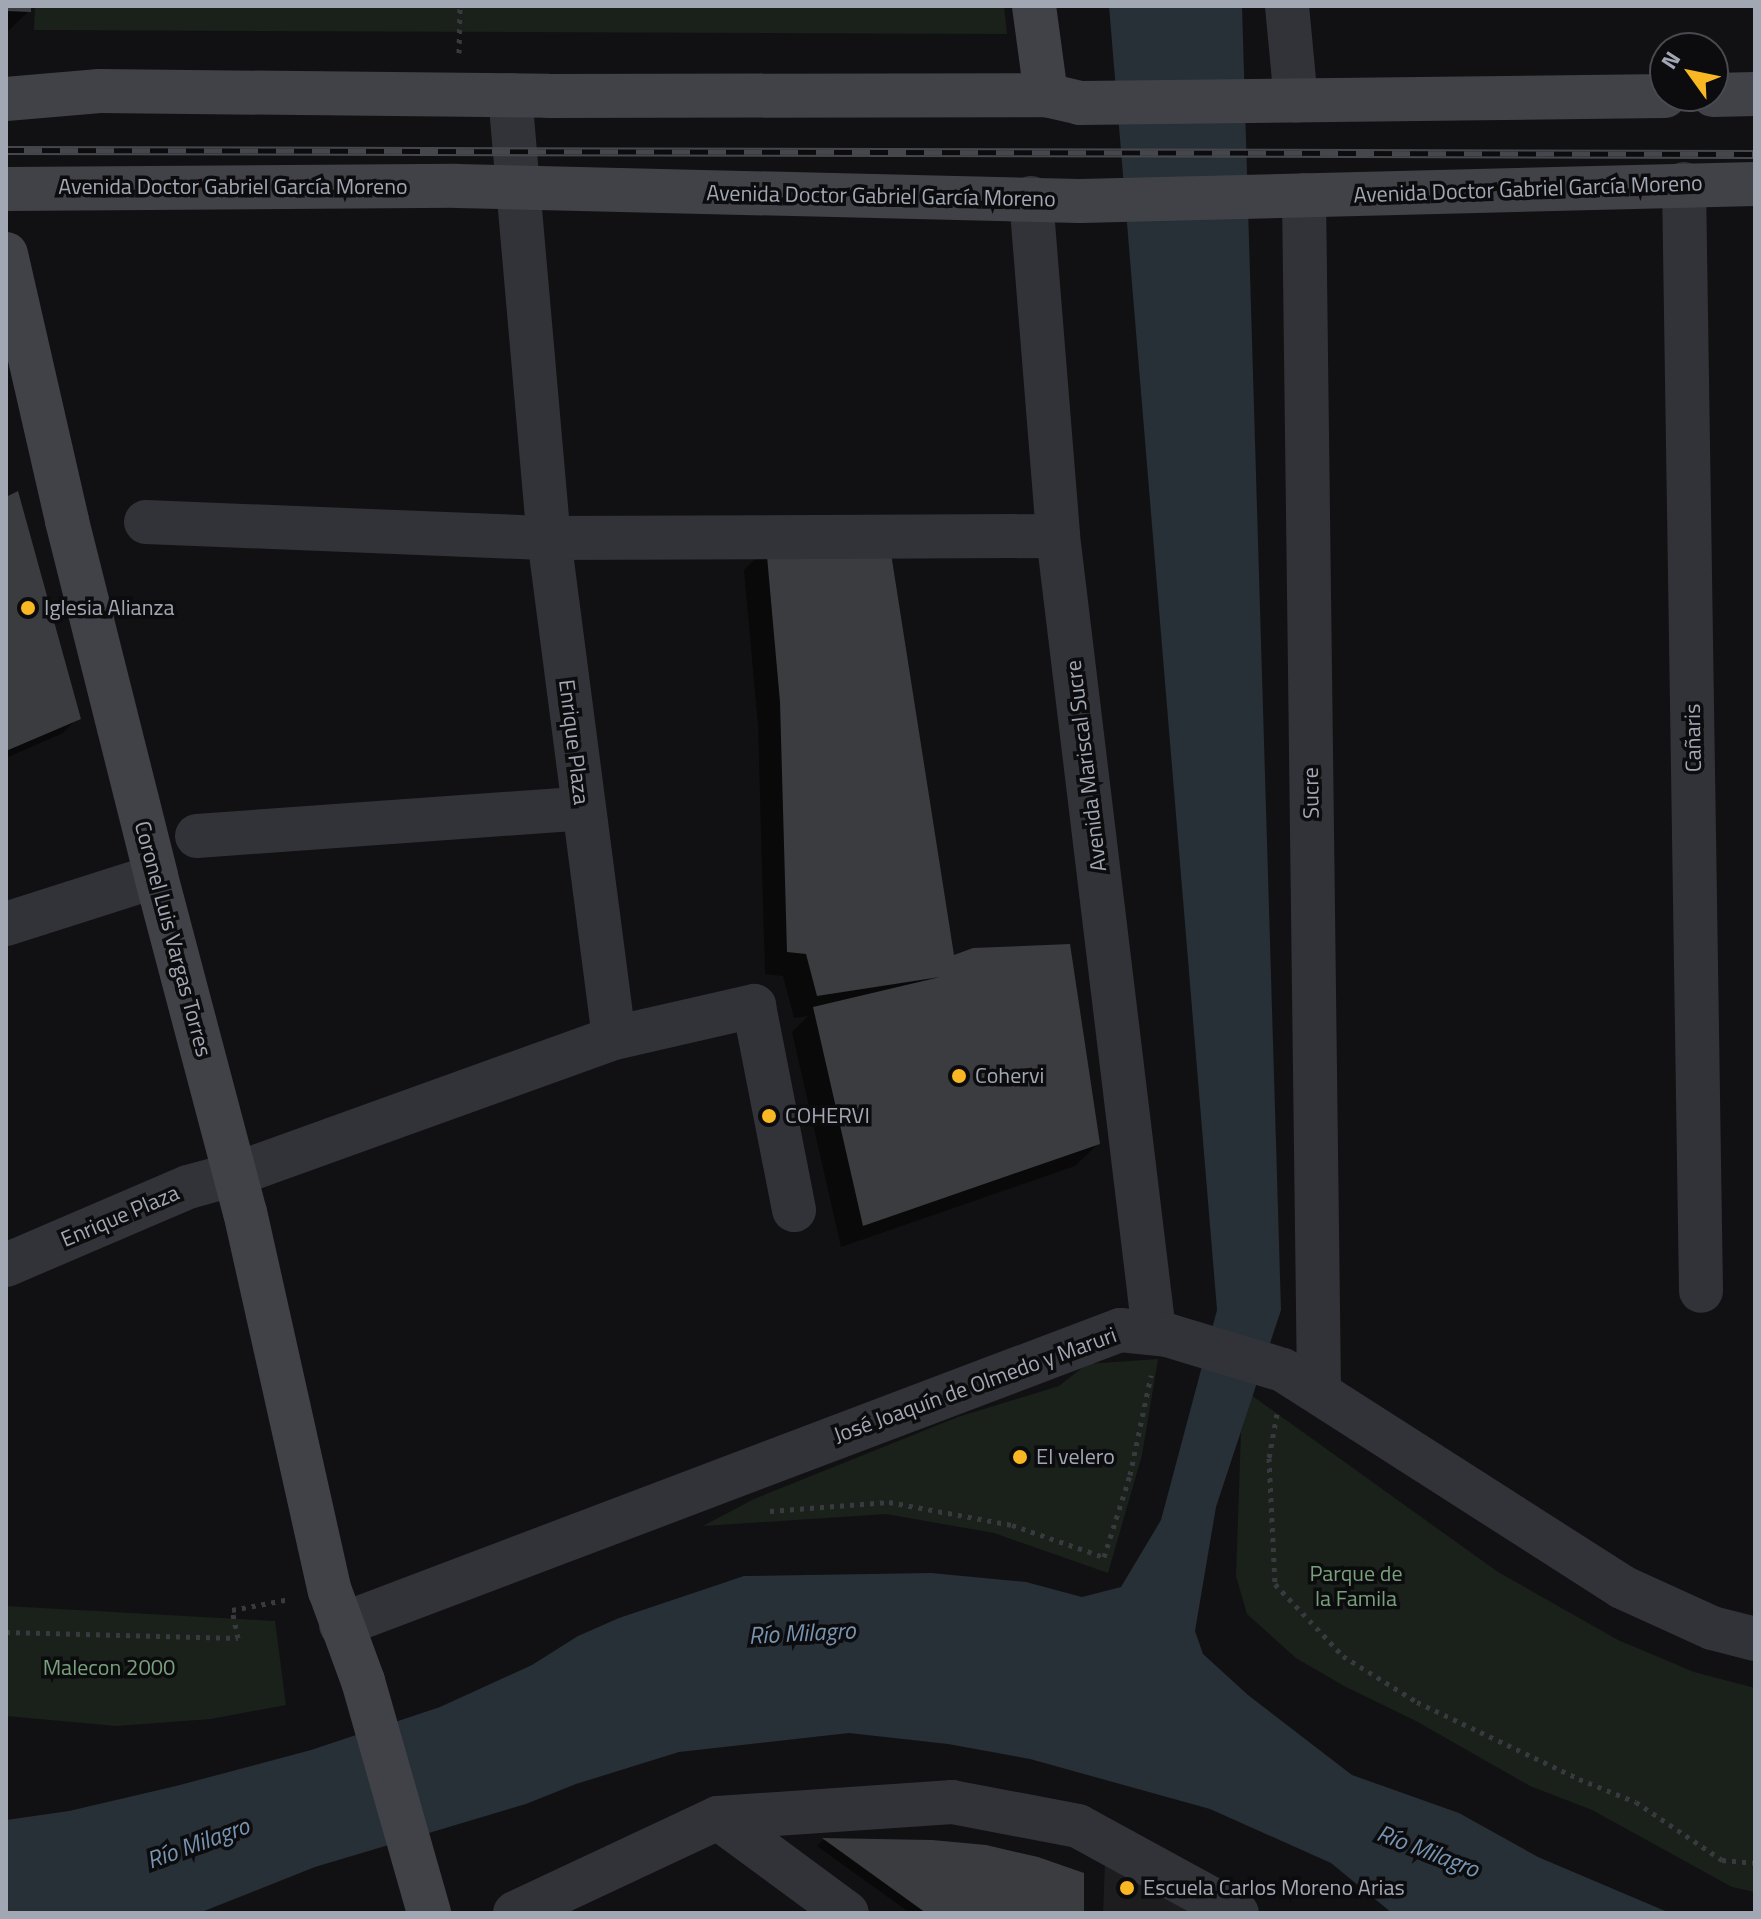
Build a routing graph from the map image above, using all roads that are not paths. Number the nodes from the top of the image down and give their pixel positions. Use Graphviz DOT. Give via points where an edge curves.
graph roads {
  1 [pos="1034,6"];
  2 [pos="1287,6"];
  3 [pos="1755,94"];
  4 [pos="510,95"];
  5 [pos="1729,95"];
  6 [pos="1649,96"];
  7 [pos="6,99"];
  8 [pos="1063,99"];
  9 [pos="1282,101"];
  10 [pos="1684,184"];
  11 [pos="1755,184"];
  12 [pos="515,187"];
  13 [pos="6,189"];
  14 [pos="1304,195"];
  15 [pos="1031,198"];
  16 [pos="6,254"];
  17 [pos="146,522"];
  18 [pos="1058,536"];
  19 [pos="549,538"];
  20 [pos="583,808"];
  21 [pos="197,836"];
  22 [pos="156,876"];
  23 [pos="6,924"];
  24 [pos="614,1038"];
  25 [pos="236,1174"];
  26 [pos="794,1210"];
  27 [pos="6,1265"];
  28 [pos="1701,1291"];
  29 [pos="1158,1346"];
  30 [pos="1290,1375"];
  31 [pos="335,1608"];
  32 [pos="1755,1639"];
  33 [pos="718,1818"];
  34 [pos="419,1911"];
  35 [pos="515,1913"];
  36 [pos="847,1913"];
  37 [pos="1237,1913"];
  1 -- 8 [label="main road"];
  2 -- 9 [label="street"];
  3 -- 5 [label="main road"];
  4 -- 7 [label="main road" via="100,91"];
  4 -- 8 [label="main road"];
  4 -- 12 [label="street, Enrique Plaza"];
  6 -- 9 [label="main road"];
  8 -- 9 [label="main road"];
  10 -- 11 [label="main road, Avenida Doctor Gabriel García Moreno"];
  10 -- 14 [label="main road, Avenida Doctor Gabriel García Moreno"];
  10 -- 28 [label="street, Cañaris"];
  12 -- 13 [label="main road, Avenida Doctor Gabriel García Moreno"];
  12 -- 15 [label="main road, Avenida Doctor Gabriel García Moreno"];
  12 -- 19 [label="street, Enrique Plaza"];
  14 -- 15 [label="main road, Avenida Doctor Gabriel García Moreno"];
  14 -- 30 [label="street, Sucre"];
  15 -- 18 [label="street, Avenida Mariscal Sucre"];
  16 -- 22 [label="main road, Coronel Luis Vargas Torres"];
  17 -- 19 [label="street"];
  18 -- 19 [label="street"];
  18 -- 29 [label="street, Avenida Mariscal Sucre"];
  19 -- 20 [label="street, Enrique Plaza"];
  20 -- 21 [label="street"];
  20 -- 24 [label="street, Enrique Plaza"];
  22 -- 23 [label="street"];
  22 -- 25 [label="main road, Coronel Luis Vargas Torres"];
  24 -- 25 [label="street, Enrique Plaza"];
  24 -- 26 [label="street" via="754,1006"];
  25 -- 27 [label="street, Enrique Plaza" via="188,1187"];
  25 -- 31 [label="main road, Coronel Luis Vargas Torres"];
  29 -- 30 [label="street, José Joaquín de Olmedo y Maruri"];
  29 -- 31 [label="street, José Joaquín de Olmedo y Maruri" via="1120,1330"];
  30 -- 32 [label="street, José Joaquín de Olmedo y Maruri" via="1622,1587 1712,1628"];
  31 -- 34 [label="main road, Coronel Luis Vargas Torres" via="342,1667 355,1684"];
  33 -- 35 [label="street"];
  33 -- 36 [label="street"];
  33 -- 37 [label="street" via="952,1802 1078,1826"];
}
